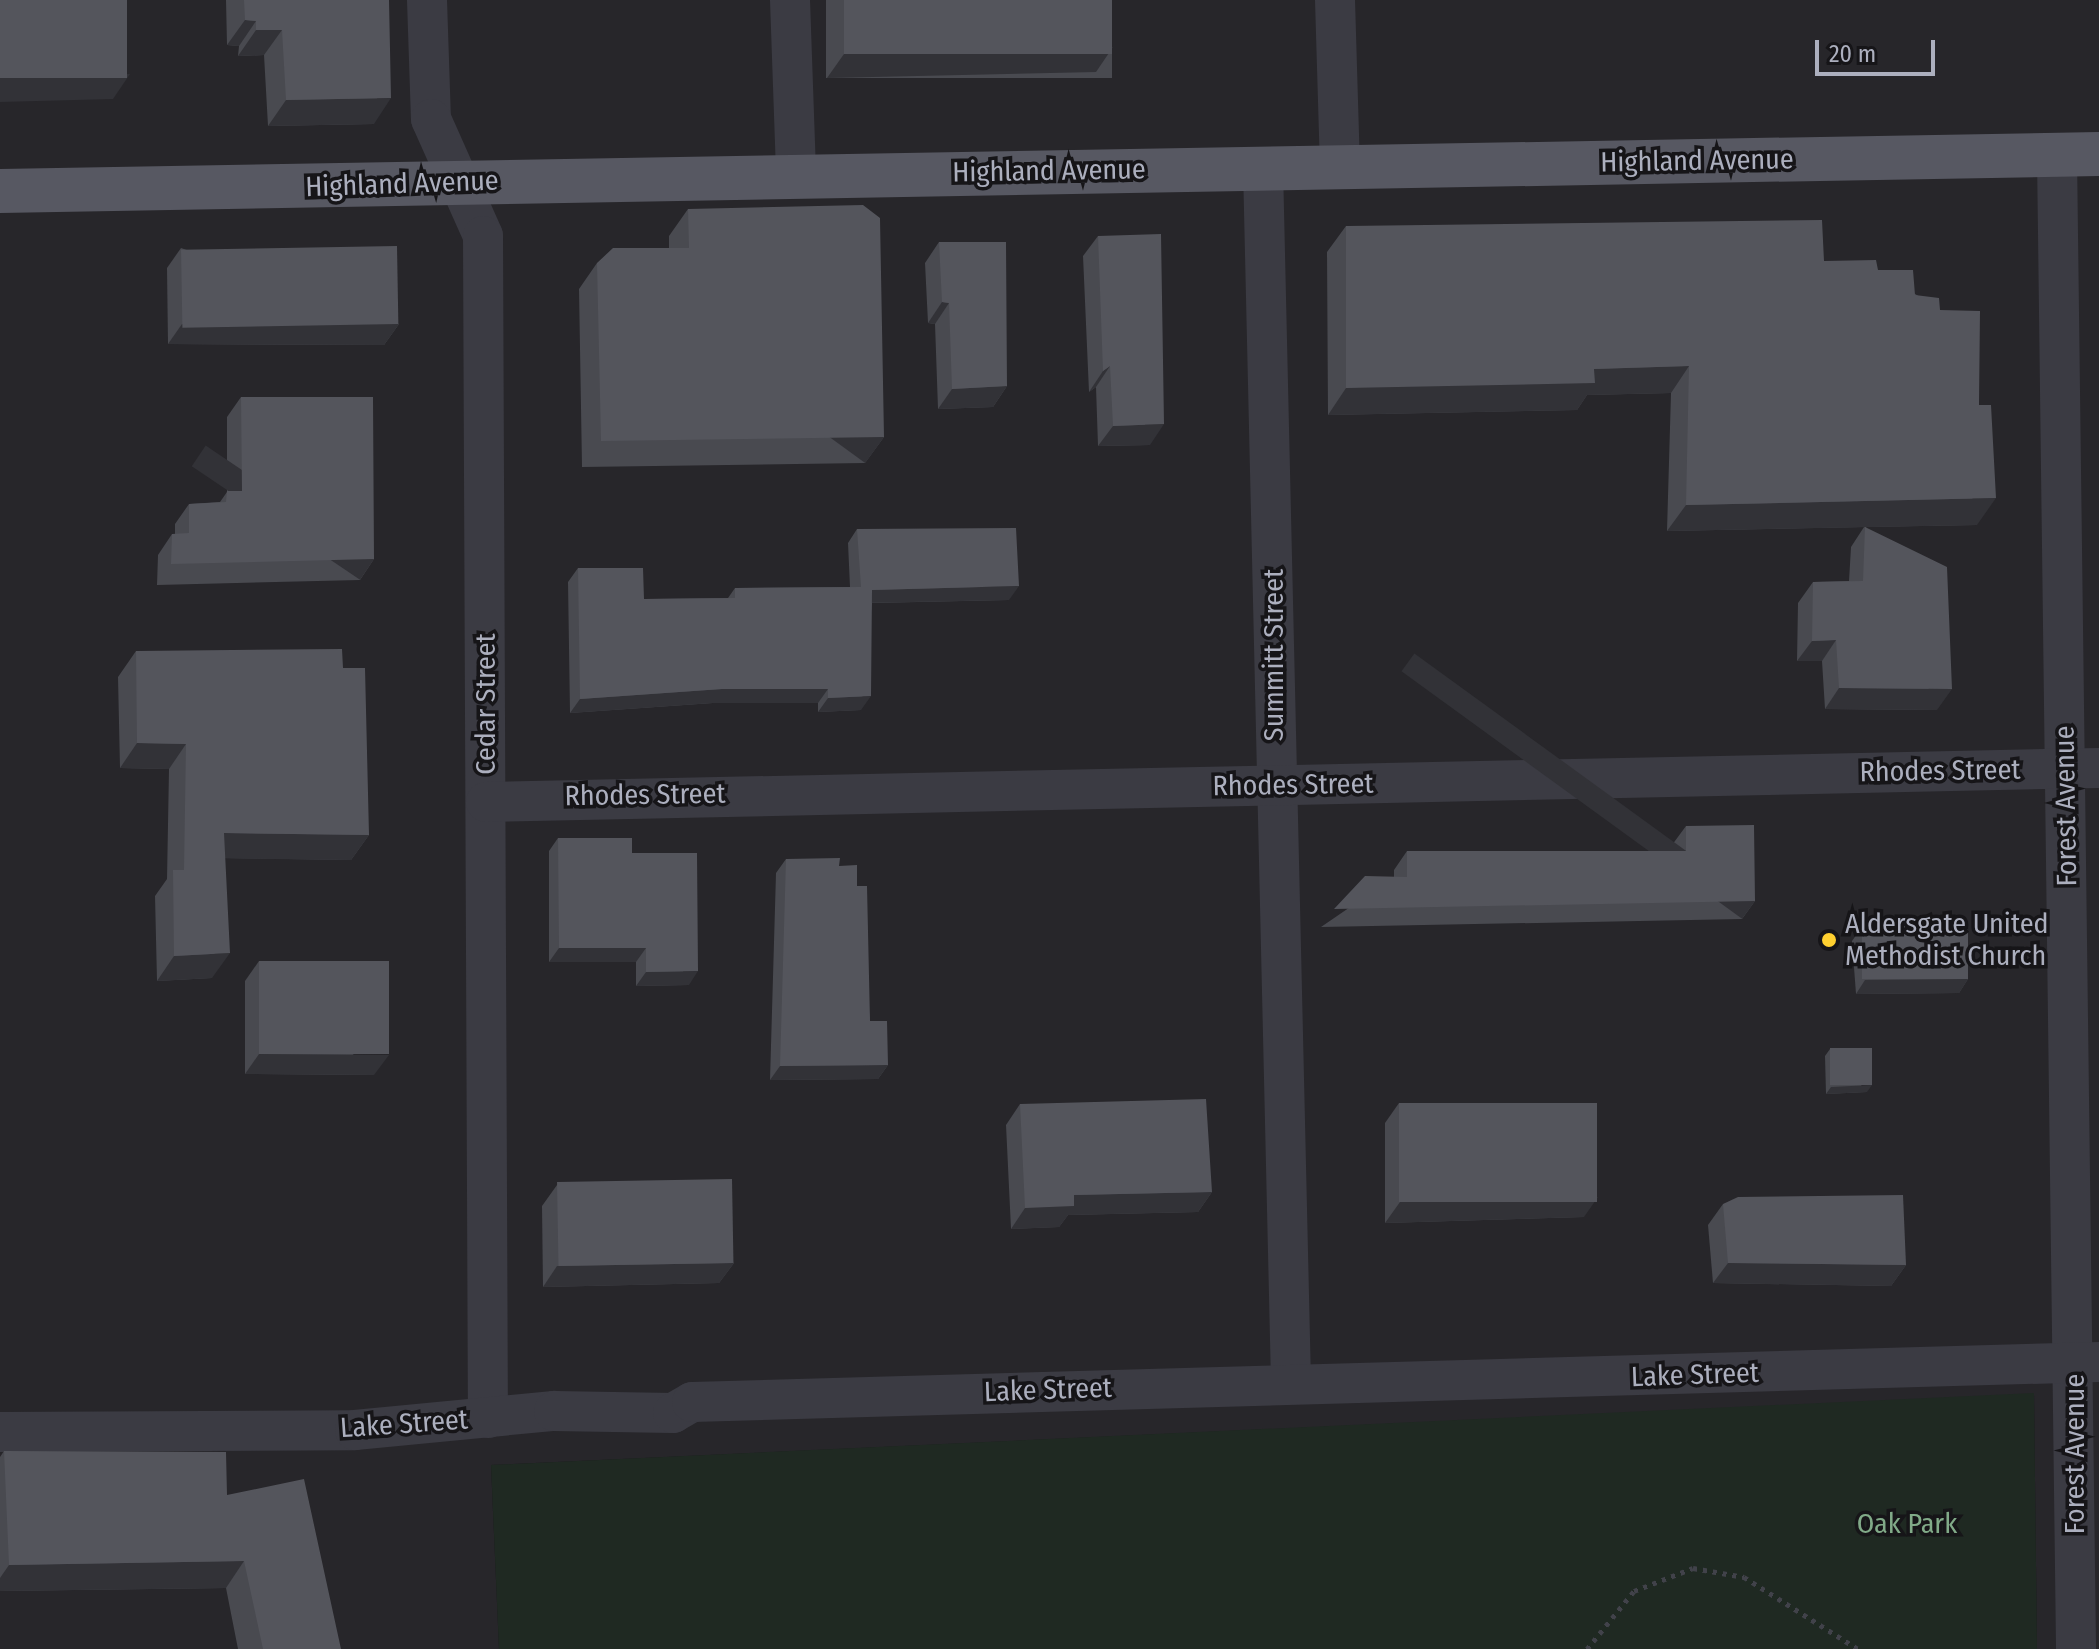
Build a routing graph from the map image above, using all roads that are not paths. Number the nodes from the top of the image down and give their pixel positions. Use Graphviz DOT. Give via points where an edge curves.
graph roads {
  1 [pos="427,0"];
  2 [pos="790,0"];
  3 [pos="1335,0"];
  4 [pos="2078,155"];
  5 [pos="1340,166"];
  6 [pos="1263,167"];
  7 [pos="796,175"];
  8 [pos="459,182"];
  9 [pos="0,191"];
  10 [pos="2082,768"];
  11 [pos="1275,785"];
  12 [pos="486,802"];
  13 [pos="2086,1363"];
  14 [pos="1291,1383"];
  15 [pos="488,1418"];
  16 [pos="0,1432"];
  17 [pos="2076,1649"];
  1 -- 8 [label="street, Cedar Street" via="431,119"];
  2 -- 7 [label="street"];
  3 -- 5 [label="street"];
  4 -- 5 [label="main road, Highland Avenue"];
  4 -- 10 [label="street, Forest Avenue"];
  5 -- 6 [label="main road, Highland Avenue"];
  6 -- 7 [label="main road, Highland Avenue"];
  6 -- 11 [label="street, Summitt Street" via="1272,314"];
  7 -- 8 [label="main road, Highland Avenue"];
  8 -- 9 [label="main road, Highland Avenue"];
  8 -- 12 [label="street, Cedar Street" via="483,236"];
  10 -- 11 [label="street, Rhodes Street"];
  10 -- 13 [label="street, Forest Avenue"];
  11 -- 12 [label="street, Rhodes Street"];
  11 -- 14 [label="street, Summitt Street"];
  12 -- 15 [label="street, Cedar Street"];
  13 -- 14 [label="street, Lake Street"];
  13 -- 17 [label="street, Forest Avenue"];
  14 -- 15 [label="street, Lake Street" via="692,1402 673,1413"];
  15 -- 16 [label="street, Lake Street" via="355,1430"];
}
